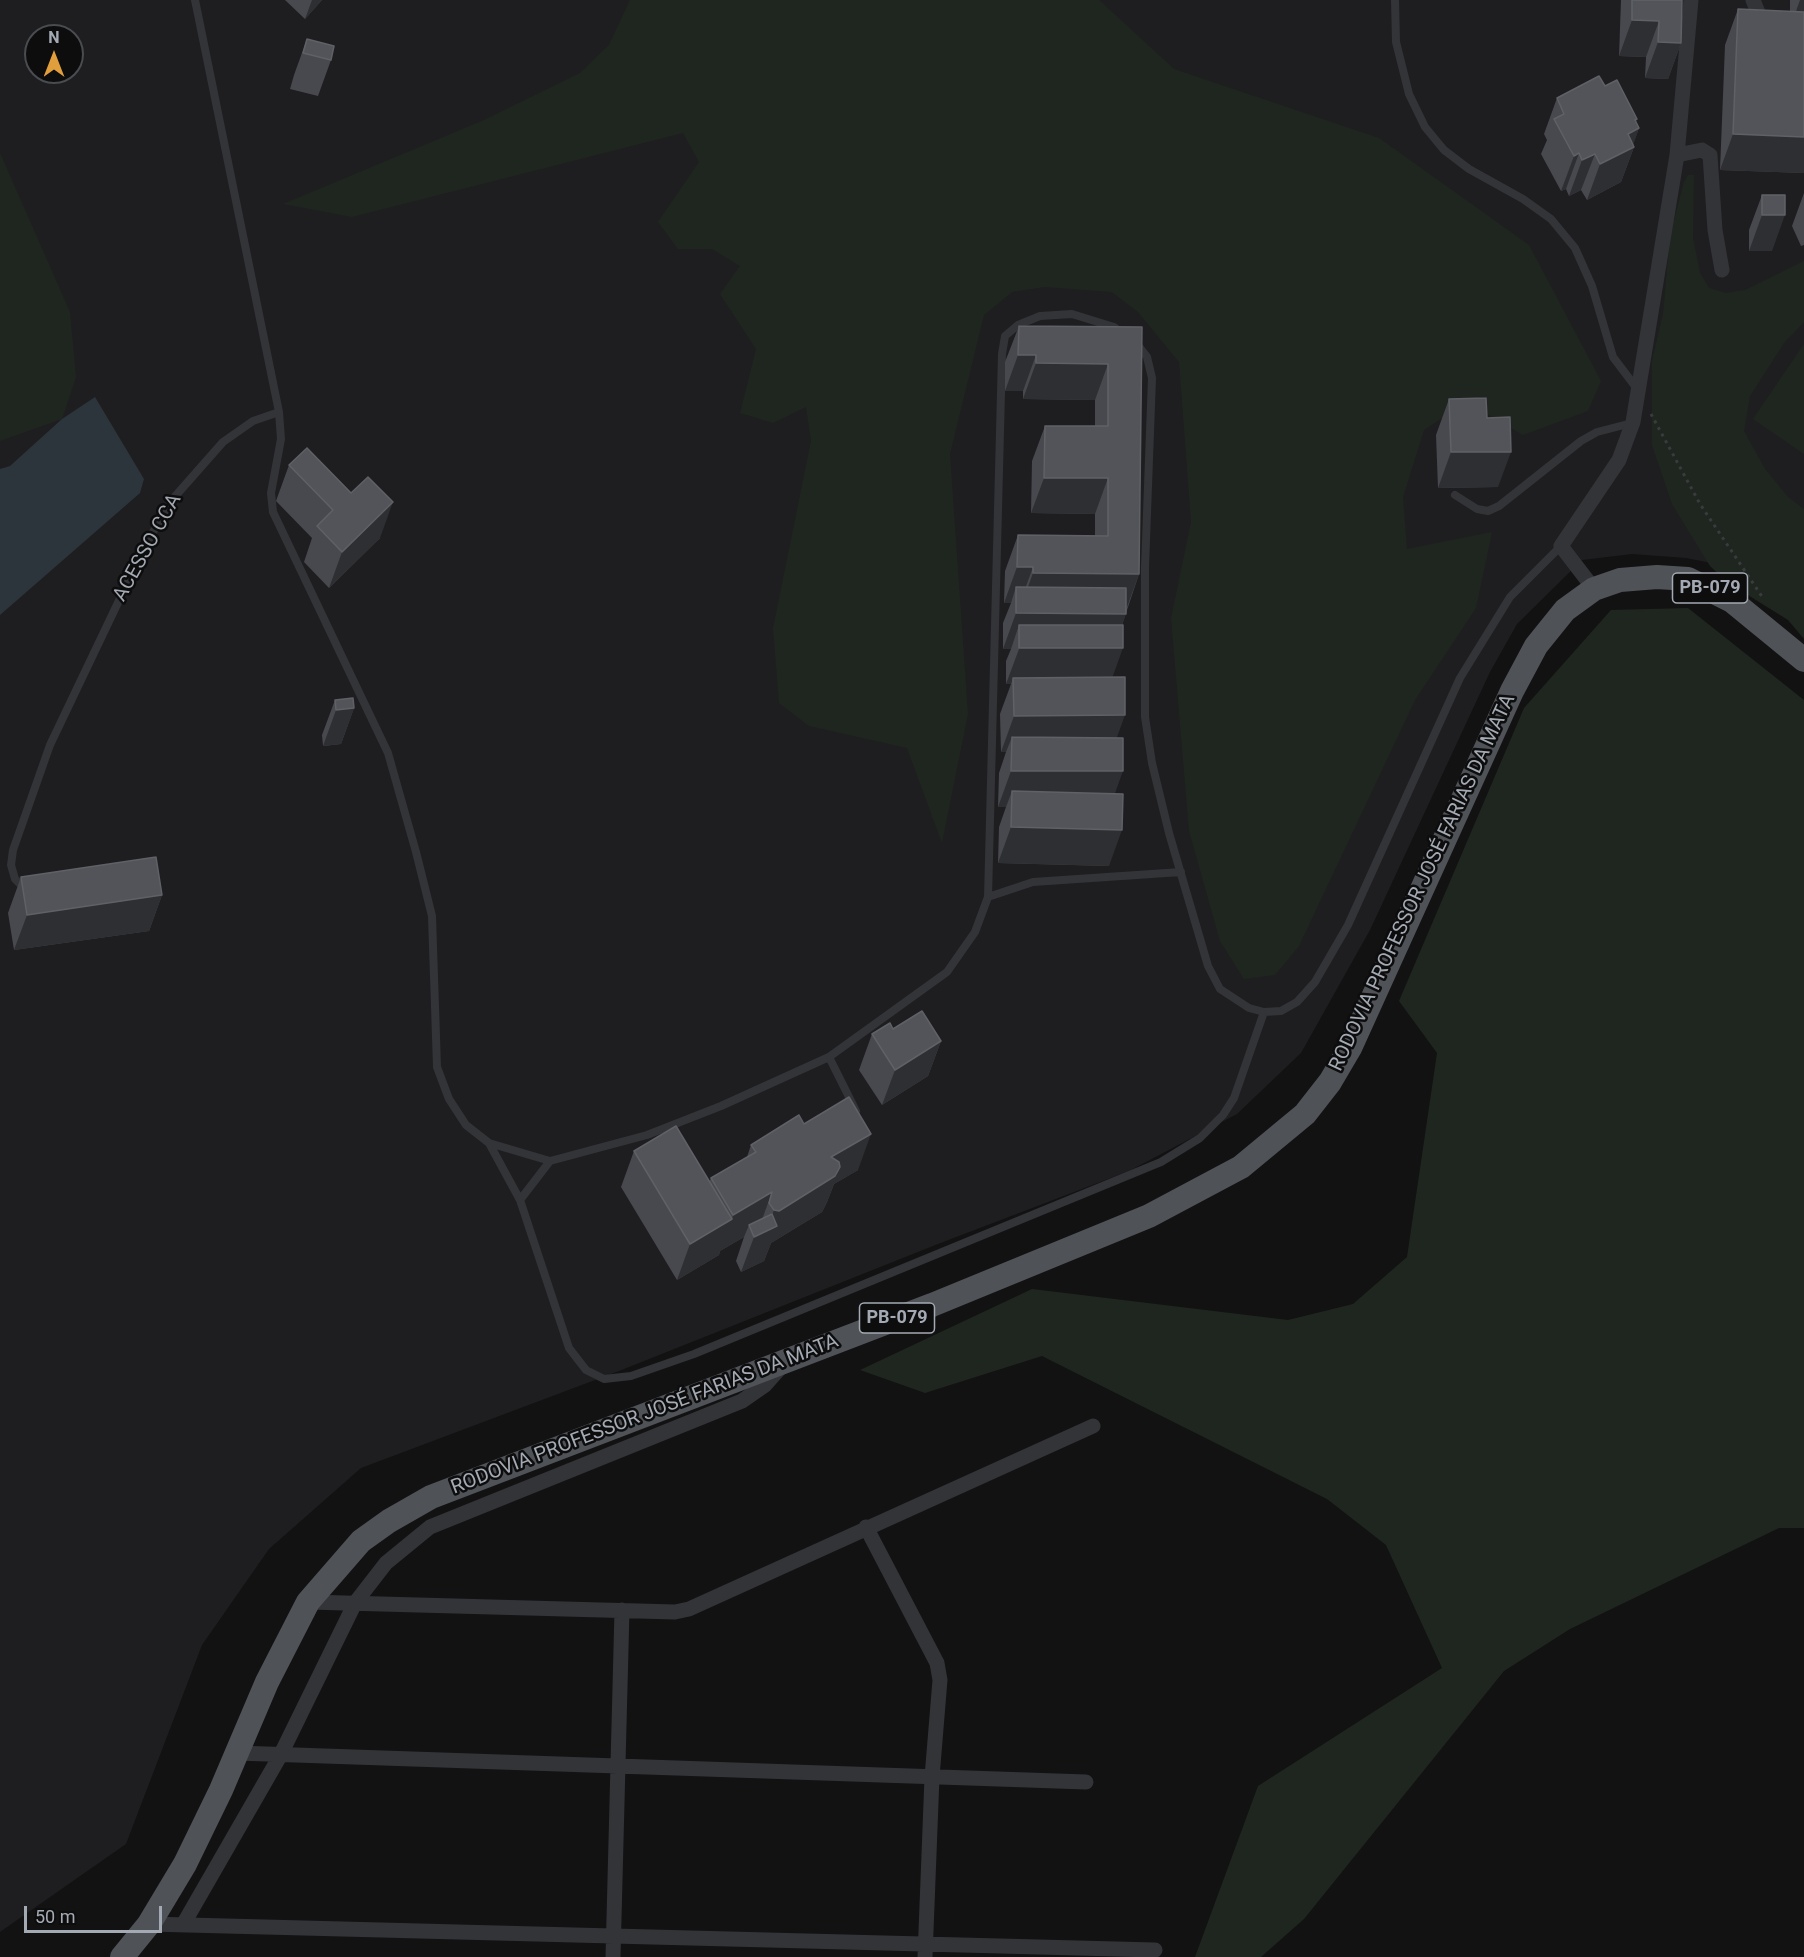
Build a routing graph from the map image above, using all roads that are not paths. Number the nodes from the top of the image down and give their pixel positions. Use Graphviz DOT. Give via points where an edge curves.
graph roads {
  1 [pos="195,0"];
  2 [pos="1395,0"];
  3 [pos="1691,0"];
  4 [pos="1753,0"];
  5 [pos="1804,40"];
  6 [pos="1677,155"];
  7 [pos="1722,270"];
  8 [pos="1639,391"];
  9 [pos="279,411"];
  10 [pos="1634,422"];
  11 [pos="1455,495"];
  12 [pos="1561,546"];
  13 [pos="1594,589"];
  14 [pos="1804,660"];
  15 [pos="1182,872"];
  16 [pos="34,892"];
  17 [pos="988,897"];
  18 [pos="1264,1012"];
  19 [pos="830,1057"];
  20 [pos="862,1124"];
  21 [pos="489,1143"];
  22 [pos="550,1161"];
  23 [pos="520,1200"];
  24 [pos="787,1360"];
  25 [pos="1093,1426"];
  26 [pos="866,1527"];
  27 [pos="309,1602"];
  28 [pos="355,1603"];
  29 [pos="622,1610"];
  30 [pos="237,1753"];
  31 [pos="280,1756"];
  32 [pos="618,1767"];
  33 [pos="932,1777"];
  34 [pos="1086,1782"];
  35 [pos="184,1923"];
  36 [pos="149,1924"];
  37 [pos="614,1935"];
  38 [pos="926,1950"];
  39 [pos="1155,1950"];
  40 [pos="122,1957"];
  41 [pos="613,1957"];
  1 -- 9 [label="lane"];
  2 -- 8 [label="lane" via="1396,42 1409,94 1425,127 1444,150 1469,169 1551,219 1575,248 1592,286 1613,357"];
  3 -- 6 [label="street"];
  4 -- 5 [label="street" via="1761,20 1780,34"];
  6 -- 7 [label="street" via="1702,150 1710,155"];
  6 -- 8 [label="street"];
  8 -- 10 [label="street"];
  9 -- 16 [label="lane, ACESSO CCA" via="254,421 223,442 171,501 145,546 50,745 13,850 11,865 15,879 22,888"];
  9 -- 21 [label="lane" via="281,439 271,494 273,512 388,753 432,916 437,1066 449,1099 466,1125"];
  10 -- 11 [label="lane" via="1597,432 1581,441 1488,511"];
  10 -- 12 [label="street" via="1619,460"];
  12 -- 13 [label="street"];
  12 -- 18 [label="lane" via="1510,597 1466,668 1348,925 1315,982 1297,1002 1281,1011"];
  13 -- 14 [label="main road, PB-079" via="1620,580 1688,579 1732,600"];
  13 -- 24 [label="main road, RODOVIA PROFESSOR JOSÉ FARIAS DA MATA / PB-079" via="1565,610 1536,646 1350,1048 1305,1114 1241,1167 1169,1206 932,1305"];
  15 -- 17 [label="lane" via="1033,882"];
  15 -- 17 [label="lane" via="1152,763 1145,717 1145,567 1152,378 1147,357 1114,327 1072,314 1040,316 1018,325 1005,336 1002,354"];
  15 -- 18 [label="lane" via="1208,966 1220,989 1249,1008"];
  17 -- 19 [label="lane" via="975,932 947,972"];
  18 -- 23 [label="lane" via="1234,1098 1223,1115 1200,1138 1161,1162 631,1376 604,1378 586,1370 569,1348"];
  19 -- 20 [label="lane"];
  19 -- 22 [label="lane" via="647,1135"];
  21 -- 22 [label="lane"];
  21 -- 23 [label="lane"];
  22 -- 23 [label="lane"];
  24 -- 27 [label="main road, RODOVIA PROFESSOR JOSÉ FARIAS DA MATA / PB-079" via="431,1497 361,1541"];
  24 -- 28 [label="street" via="765,1385 742,1401 430,1527 386,1563"];
  25 -- 26 [label="street"];
  26 -- 29 [label="street" via="689,1609"];
  26 -- 33 [label="street" via="937,1663 940,1680"];
  27 -- 28 [label="street"];
  27 -- 30 [label="main road, RODOVIA PROFESSOR JOSÉ FARIAS DA MATA / PB-079" via="267,1682"];
  28 -- 29 [label="street"];
  28 -- 31 [label="street"];
  29 -- 32 [label="street"];
  30 -- 31 [label="street"];
  30 -- 36 [label="main road, RODOVIA PROFESSOR JOSÉ FARIAS DA MATA / PB-079" via="185,1864"];
  31 -- 32 [label="street"];
  31 -- 35 [label="street"];
  32 -- 33 [label="street"];
  32 -- 37 [label="street"];
  33 -- 34 [label="street"];
  33 -- 38 [label="street"];
  35 -- 36 [label="street"];
  35 -- 37 [label="street"];
  36 -- 40 [label="main road, RODOVIA PROFESSOR JOSÉ FARIAS DA MATA / PB-079"];
  37 -- 38 [label="street"];
  37 -- 41 [label="street"];
  38 -- 39 [label="street"];
}
